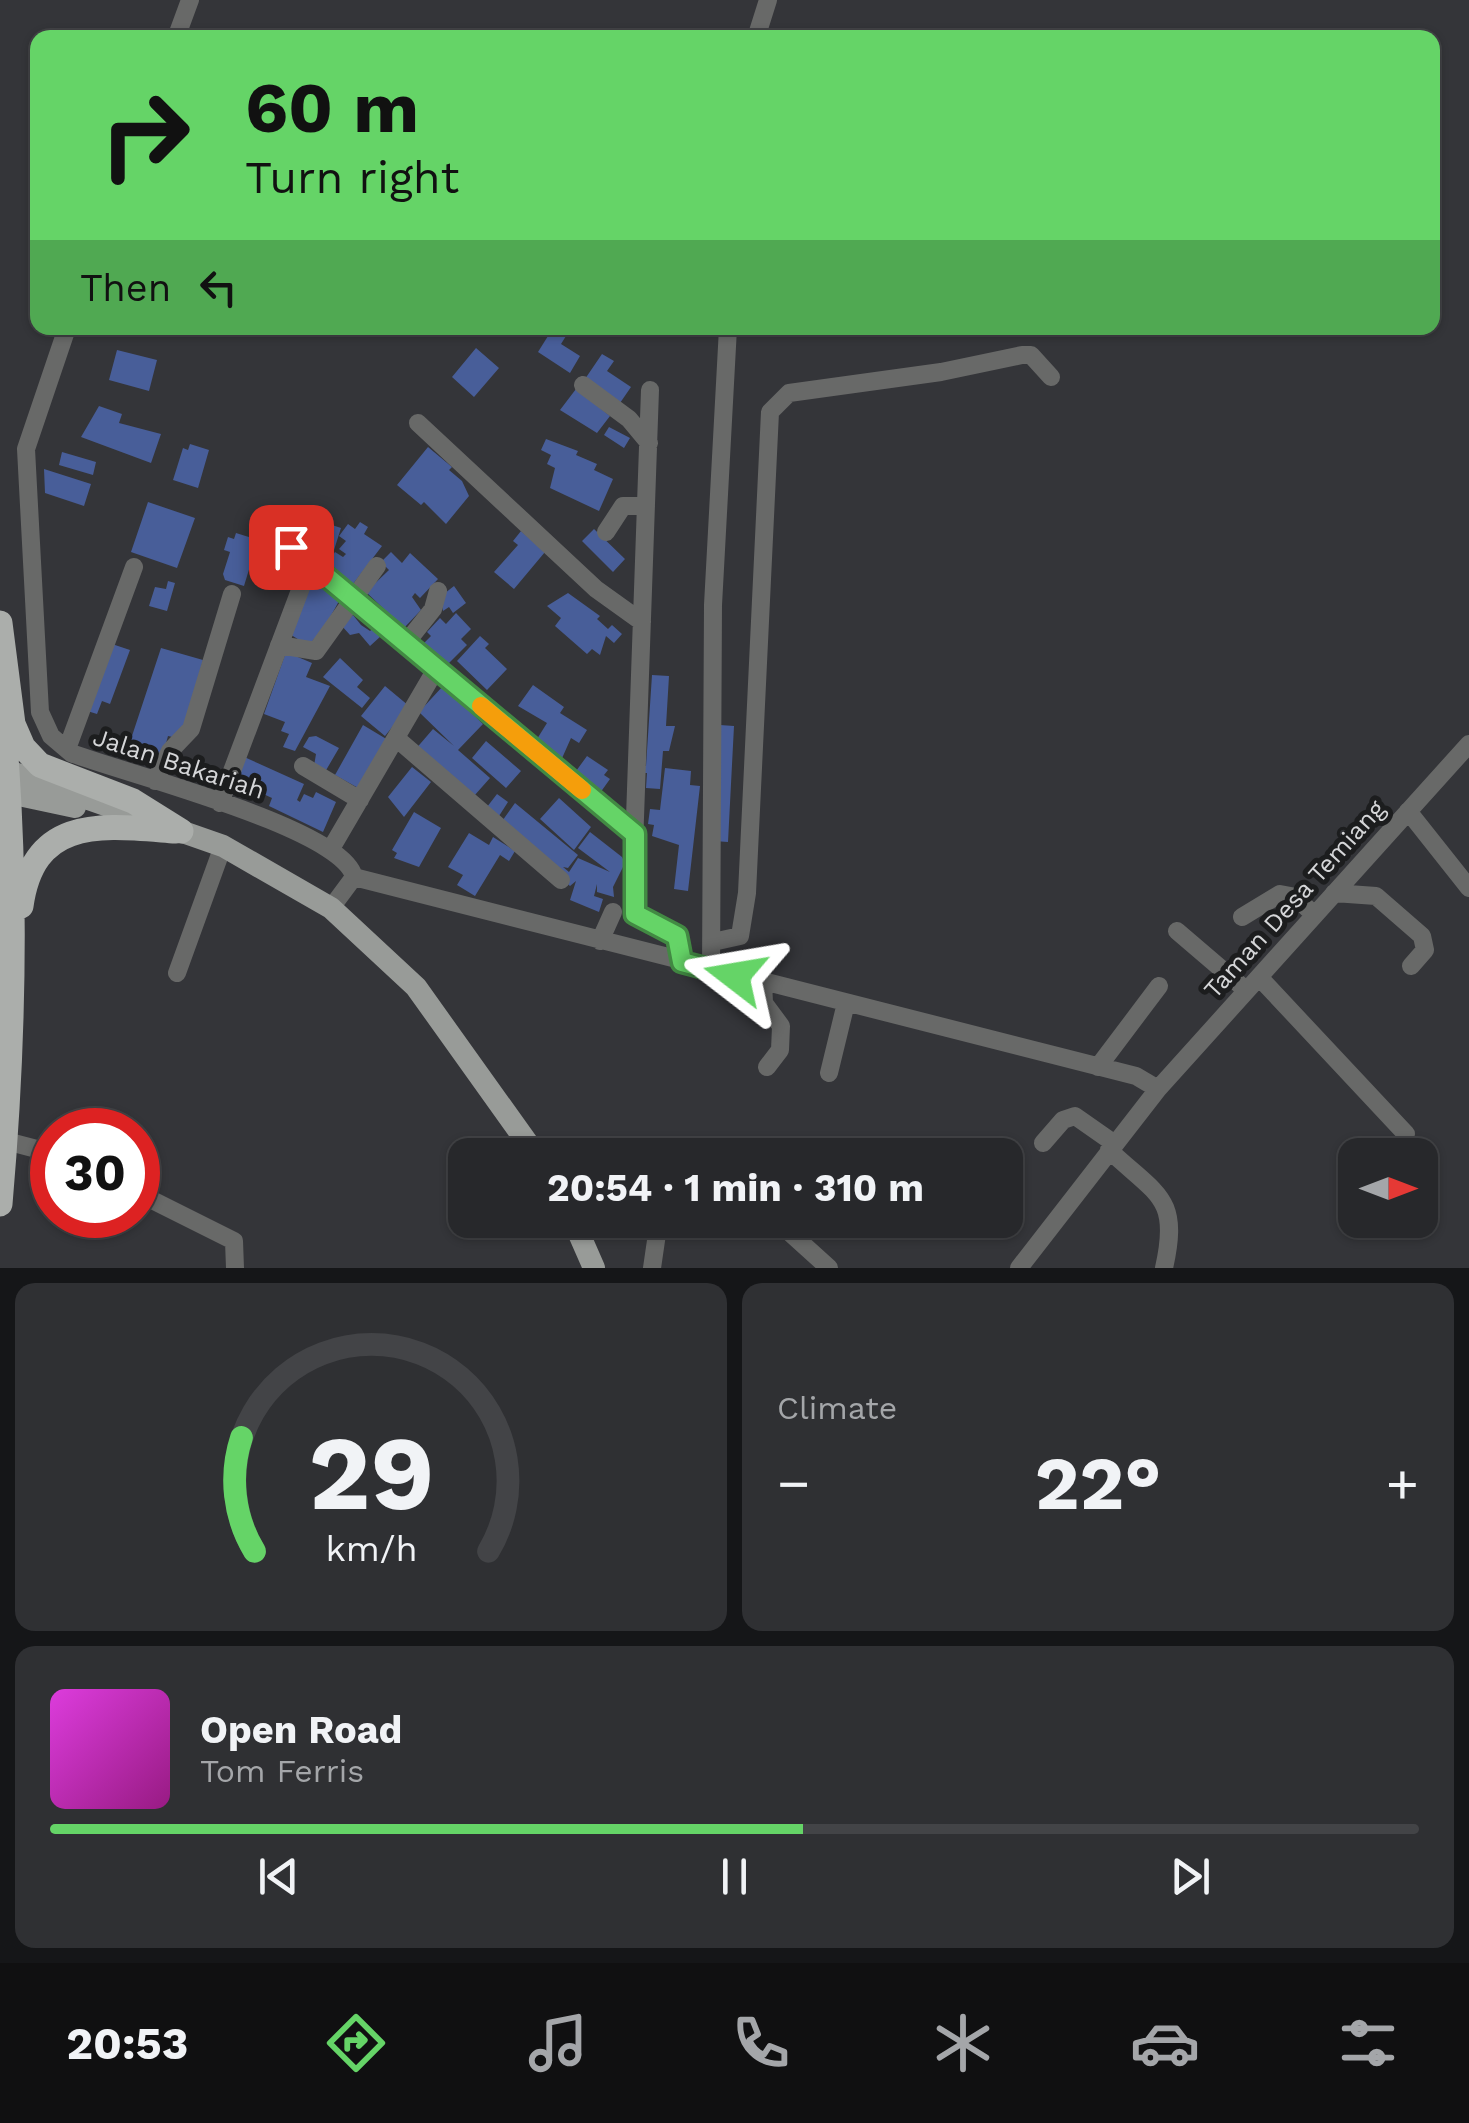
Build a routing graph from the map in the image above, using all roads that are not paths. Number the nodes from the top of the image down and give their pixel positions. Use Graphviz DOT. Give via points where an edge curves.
graph roads {
  1 [pos="190,0"];
  2 [pos="768,0"];
  3 [pos="179,30"];
  4 [pos="759,30"];
  5 [pos="65,335"];
  6 [pos="728,335"];
  7 [pos="1051,377"];
  8 [pos="583,386"];
  9 [pos="650,390"];
  10 [pos="418,423"];
  11 [pos="648,443"];
  12 [pos="646,506"];
  13 [pos="606,532"];
  14 [pos="270,533"];
  15 [pos="311,561"];
  16 [pos="377,566"];
  17 [pos="134,567"];
  18 [pos="438,591"];
  19 [pos="232,594"];
  20 [pos="352,596"];
  21 [pos="642,622"];
  22 [pos="0,623"];
  23 [pos="406,643"];
  24 [pos="280,645"];
  25 [pos="436,669"];
  26 [pos="0,689"];
  27 [pos="396,738"];
  28 [pos="67,749"];
  29 [pos="1465,757"];
  30 [pos="304,766"];
  31 [pos="4,780"];
  32 [pos="155,781"];
  33 [pos="360,800"];
  34 [pos="220,802"];
  35 [pos="1408,810"];
  36 [pos="181,831"];
  37 [pos="635,834"];
  38 [pos="5,844"];
  39 [pos="223,846"];
  40 [pos="332,848"];
  41 [pos="354,876"];
  42 [pos="561,880"];
  43 [pos="1469,888"];
  44 [pos="1334,893"];
  45 [pos="331,908"];
  46 [pos="613,912"];
  47 [pos="1314,915"];
  48 [pos="1242,917"];
  49 [pos="1177,931"];
  50 [pos="600,942"];
  51 [pos="713,942"];
  52 [pos="682,962"];
  53 [pos="1412,966"];
  54 [pos="711,970"];
  55 [pos="177,974"];
  56 [pos="15,975"];
  57 [pos="763,982"];
  58 [pos="1253,984"];
  59 [pos="1159,986"];
  60 [pos="846,1003"];
  61 [pos="767,1067"];
  62 [pos="1098,1067"];
  63 [pos="830,1073"];
  64 [pos="1158,1089"];
  65 [pos="1406,1134"];
  66 [pos="524,1138"];
  67 [pos="6,1141"];
  68 [pos="1043,1143"];
  69 [pos="30,1147"];
  70 [pos="1112,1147"];
  71 [pos="0,1204"];
  72 [pos="160,1204"];
  73 [pos="581,1238"];
  74 [pos="656,1238"];
  75 [pos="794,1238"];
  76 [pos="820,1265"];
  77 [pos="235,1268"];
  78 [pos="594,1268"];
  79 [pos="652,1268"];
  80 [pos="1019,1268"];
  81 [pos="1164,1268"];
  1 -- 3 [label="street"];
  2 -- 4 [label="street"];
  5 -- 28 [label="street, Jalan Bakariah" via="26,450 40,712 51,736"];
  6 -- 51 [label="street" via="713,605"];
  7 -- 51 [label="street" via="1031,355 1022,355 789,393 770,412 747,893 740,936"];
  8 -- 11 [label="street"];
  9 -- 11 [label="street"];
  10 -- 21 [label="street" via="596,589"];
  11 -- 12 [label="street"];
  12 -- 13 [label="street" via="623,506"];
  12 -- 21 [label="street"];
  14 -- 15 [label="street"];
  15 -- 20 [label="street"];
  15 -- 24 [label="street"];
  16 -- 20 [label="street"];
  17 -- 28 [label="street"];
  18 -- 23 [label="street" via="433,609"];
  19 -- 32 [label="street" via="190,729"];
  20 -- 23 [label="street"];
  20 -- 24 [label="street" via="316,651"];
  21 -- 37 [label="street"];
  22 -- 36 [label="highway" via="13,724 23,747 40,765 133,801"];
  23 -- 25 [label="street"];
  24 -- 34 [label="street"];
  25 -- 27 [label="street"];
  25 -- 37 [label="street"];
  26 -- 31 [label="highway"];
  27 -- 33 [label="street"];
  27 -- 42 [label="street"];
  28 -- 32 [label="street, Jalan Bakariah"];
  29 -- 35 [label="street, Taman Desa Temiang"];
  30 -- 33 [label="street"];
  31 -- 36 [label="main road"];
  31 -- 38 [label="highway"];
  32 -- 34 [label="street, Jalan Bakariah"];
  33 -- 40 [label="street"];
  34 -- 40 [label="street, Jalan Bakariah"];
  35 -- 43 [label="street"];
  35 -- 44 [label="street, Taman Desa Temiang"];
  36 -- 39 [label="main road"];
  36 -- 56 [label="highway" via="79,830 41,852 26,877"];
  37 -- 52 [label="street" via="635,914 677,936"];
  38 -- 56 [label="highway"];
  39 -- 45 [label="main road"];
  39 -- 55 [label="street"];
  40 -- 41 [label="street, Jalan Bakariah" via="349,860"];
  41 -- 45 [label="street"];
  41 -- 50 [label="street"];
  44 -- 47 [label="street, Taman Desa Temiang"];
  44 -- 53 [label="street" via="1382,899 1422,936 1425,950"];
  45 -- 66 [label="main road" via="416,987"];
  46 -- 50 [label="street"];
  47 -- 48 [label="street" via="1296,897 1280,894"];
  47 -- 58 [label="street, Taman Desa Temiang"];
  49 -- 58 [label="street"];
  50 -- 52 [label="street"];
  51 -- 54 [label="street"];
  52 -- 54 [label="street"];
  54 -- 57 [label="street"];
  56 -- 67 [label="highway"];
  57 -- 60 [label="street"];
  57 -- 61 [label="street" via="764,1003 782,1026 780,1050"];
  58 -- 64 [label="street, Taman Desa Temiang"];
  58 -- 65 [label="street"];
  59 -- 62 [label="street"];
  60 -- 62 [label="street"];
  60 -- 63 [label="street"];
  62 -- 64 [label="street"];
  64 -- 70 [label="street, Taman Desa Temiang"];
  67 -- 69 [label="street"];
  67 -- 71 [label="highway"];
  68 -- 70 [label="street" via="1075,1116"];
  70 -- 80 [label="street, Taman Desa Temiang"];
  70 -- 81 [label="street" via="1167,1206 1172,1224"];
  72 -- 77 [label="street" via="234,1241"];
  73 -- 78 [label="main road"];
  74 -- 79 [label="street"];
  75 -- 76 [label="street"];
}
